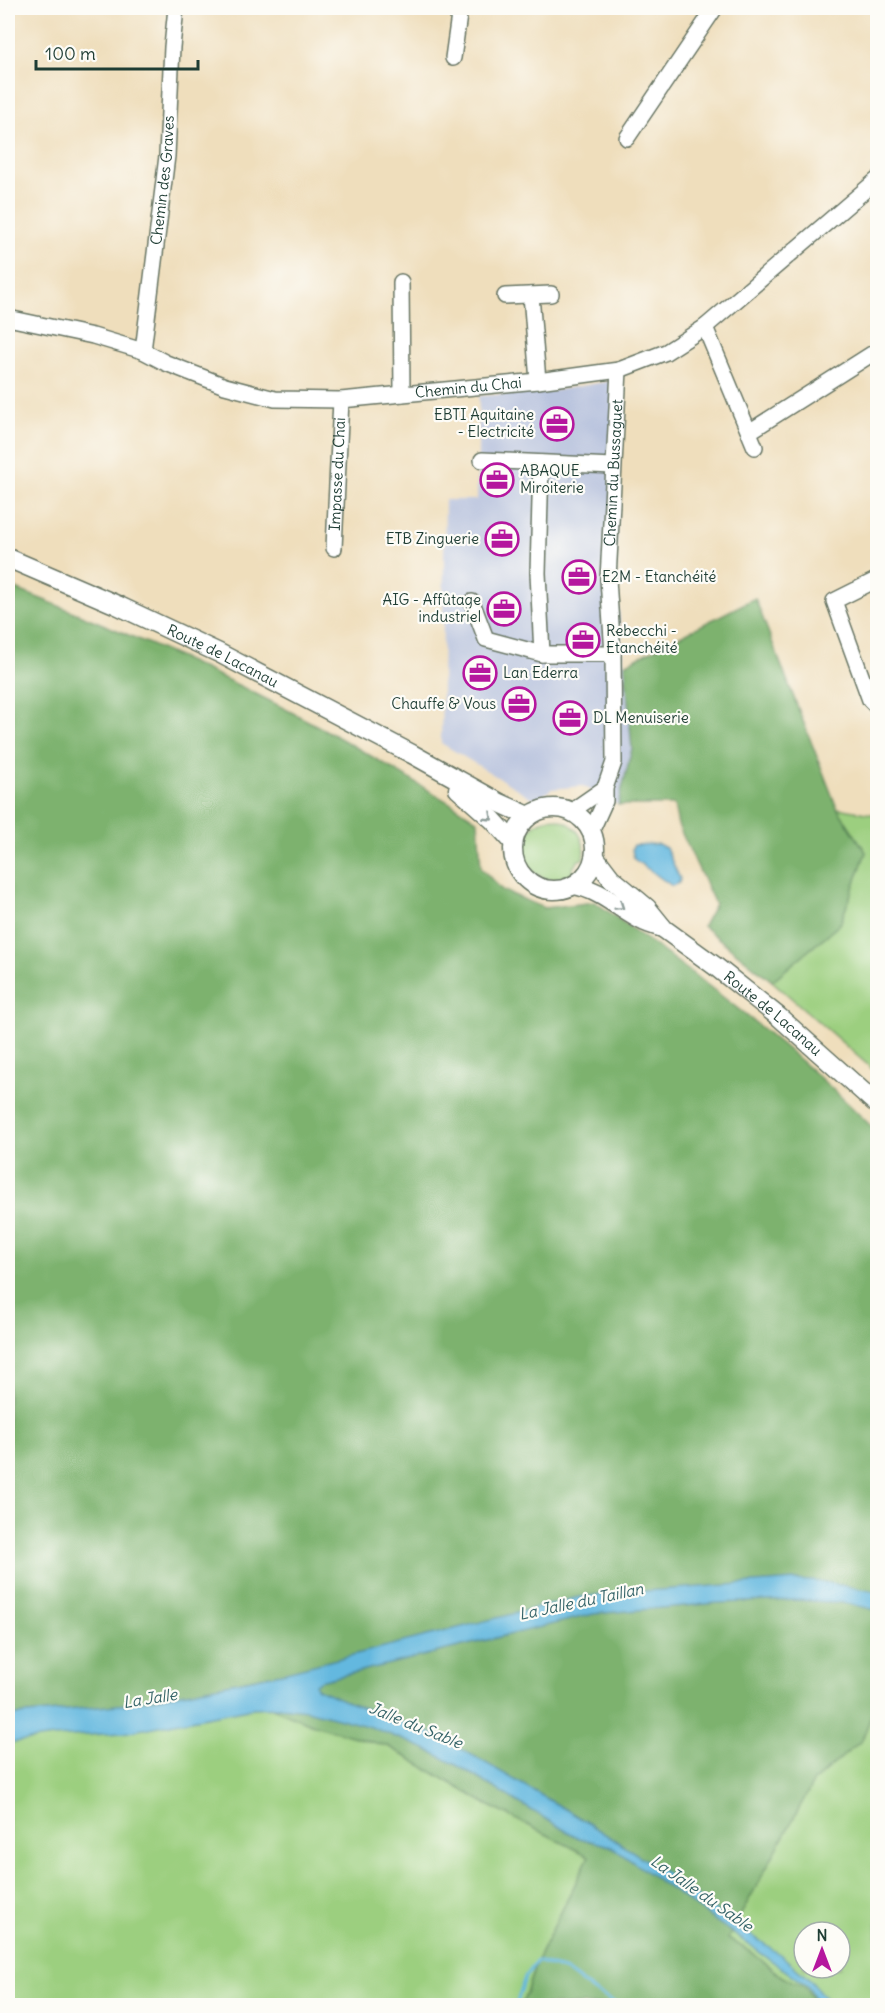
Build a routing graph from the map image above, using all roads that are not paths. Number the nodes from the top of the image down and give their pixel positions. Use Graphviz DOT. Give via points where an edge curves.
graph roads {
  1 [pos="176,8"];
  2 [pos="460,8"];
  3 [pos="715,8"];
  4 [pos="453,58"];
  5 [pos="627,138"];
  6 [pos="878,179"];
  7 [pos="401,282"];
  8 [pos="551,294"];
  9 [pos="531,295"];
  10 [pos="505,296"];
  11 [pos="8,318"];
  12 [pos="705,327"];
  13 [pos="878,350"];
  14 [pos="143,351"];
  15 [pos="619,370"];
  16 [pos="538,381"];
  17 [pos="402,394"];
  18 [pos="341,400"];
  19 [pos="749,432"];
  20 [pos="755,447"];
  21 [pos="482,460"];
  22 [pos="541,463"];
  23 [pos="613,466"];
  24 [pos="334,548"];
  25 [pos="8,558"];
  26 [pos="878,579"];
  27 [pos="472,602"];
  28 [pos="542,654"];
  29 [pos="613,654"];
  30 [pos="878,708"];
  31 [pos="432,766"];
  32 [pos="605,788"];
  33 [pos="574,813"];
  34 [pos="530,816"];
  35 [pos="591,832"];
  36 [pos="513,842"];
  37 [pos="595,857"];
  38 [pos="574,885"];
  39 [pos="664,929"];
  40 [pos="878,1105"];
  1 -- 14 [label="street, Chemin des Graves" via="167,156"];
  2 -- 4 [label="street"];
  3 -- 5 [label="street"];
  6 -- 12 [label="street, Chemin du Chai"];
  7 -- 17 [label="street"];
  8 -- 9 [label="street"];
  9 -- 10 [label="street"];
  9 -- 16 [label="street"];
  11 -- 14 [label="street, Chemin du Chai"];
  12 -- 15 [label="street, Chemin du Chai" via="666,352"];
  12 -- 19 [label="street"];
  13 -- 19 [label="street"];
  14 -- 18 [label="street, Chemin du Chai" via="225,386 275,399"];
  15 -- 16 [label="street, Chemin du Chai"];
  15 -- 23 [label="street, Chemin du Bussaguet"];
  16 -- 17 [label="street, Chemin du Chai"];
  17 -- 18 [label="street, Chemin du Chai"];
  18 -- 24 [label="street, Impasse du Chai"];
  19 -- 20 [label="street"];
  21 -- 22 [label="street"];
  22 -- 23 [label="street"];
  22 -- 28 [label="street" via="538,573"];
  23 -- 29 [label="street, Chemin du Bussaguet" via="608,579"];
  25 -- 31 [label="main road, Route de Lacanau" via="219,653"];
  26 -- 30 [label="street" via="834,601 870,700"];
  27 -- 28 [label="street" via="486,639"];
  28 -- 29 [label="street"];
  29 -- 32 [label="street, Chemin du Bussaguet" via="614,762"];
  31 -- 34 [label="main road"];
  31 -- 36 [label="main road, one-way"];
  32 -- 33 [label="street"];
  32 -- 35 [label="street, Chemin du Bussaguet"];
  33 -- 34 [label="main road" via="547,808"];
  33 -- 35 [label="main road"];
  34 -- 36 [label="main road" via="519,827"];
  35 -- 37 [label="main road"];
  36 -- 38 [label="main road" via="517,868 529,882 545,890"];
  37 -- 38 [label="main road" via="584,878"];
  37 -- 39 [label="main road"];
  38 -- 39 [label="main road, one-way" via="588,888 642,921"];
  39 -- 40 [label="main road, Route de Lacanau" via="779,1017"];
}
